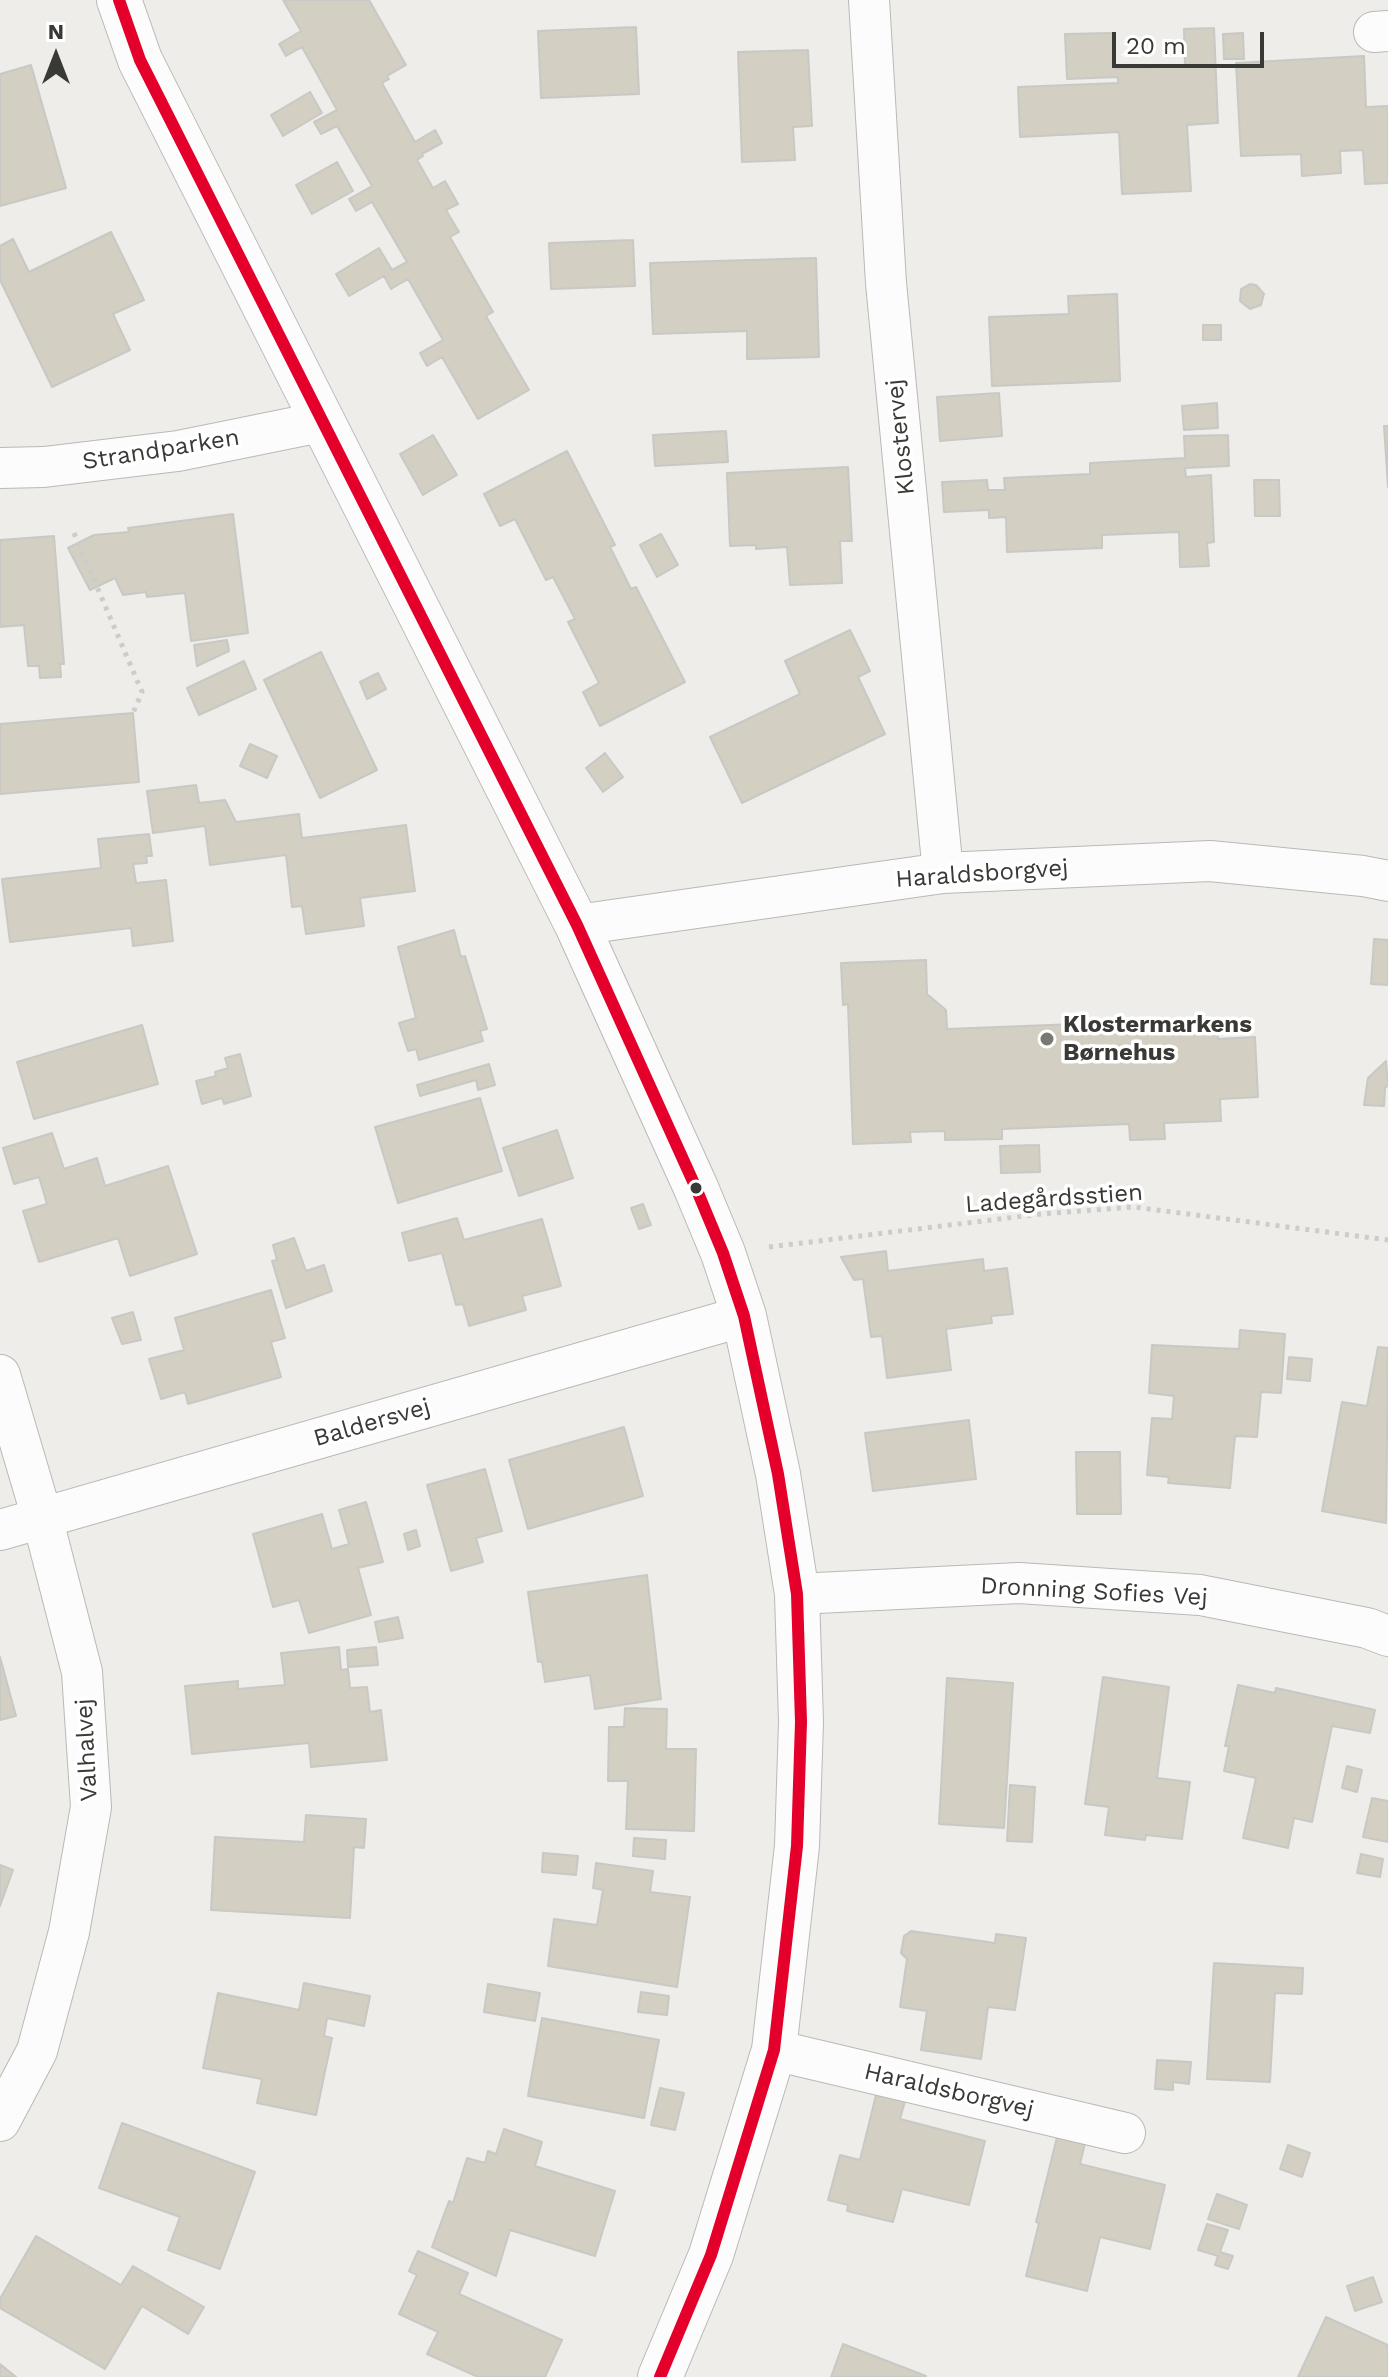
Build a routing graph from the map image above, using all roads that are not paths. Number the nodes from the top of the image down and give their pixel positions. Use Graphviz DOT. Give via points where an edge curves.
graph roads {
  1 [pos="119,0"];
  2 [pos="869,0"];
  3 [pos="321,422"];
  4 [pos="0,468"];
  5 [pos="943,873"];
  6 [pos="1388,881"];
  7 [pos="577,925"];
  8 [pos="744,1316"];
  9 [pos="0,1375"];
  10 [pos="42,1517"];
  11 [pos="0,1530"];
  12 [pos="797,1594"];
  13 [pos="1388,1636"];
  14 [pos="774,2050"];
  15 [pos="0,2121"];
  16 [pos="1125,2133"];
  17 [pos="660,2377"];
  1 -- 3 [label="street" via="140,60"];
  2 -- 5 [label="street, Klostervej" via="886,283"];
  3 -- 4 [label="street, Strandparken" via="178,451"];
  3 -- 7 [label="street"];
  5 -- 6 [label="street, Haraldsborgvej" via="1210,861"];
  5 -- 7 [label="street, Haraldsborgvej"];
  7 -- 8 [label="street" via="723,1253"];
  8 -- 10 [label="street, Baldersvej"];
  8 -- 12 [label="street"];
  9 -- 10 [label="street, Valhalvej"];
  10 -- 11 [label="street, Baldersvej"];
  10 -- 15 [label="street, Valhalvej" via="82,1672 91,1807 69,1932 37,2051"];
  12 -- 13 [label="street, Dronning Sofies Vej" via="1019,1583 1200,1595"];
  12 -- 14 [label="street" via="797,1846"];
  14 -- 16 [label="street, Haraldsborgvej"];
  14 -- 17 [label="street" via="711,2255"];
}
